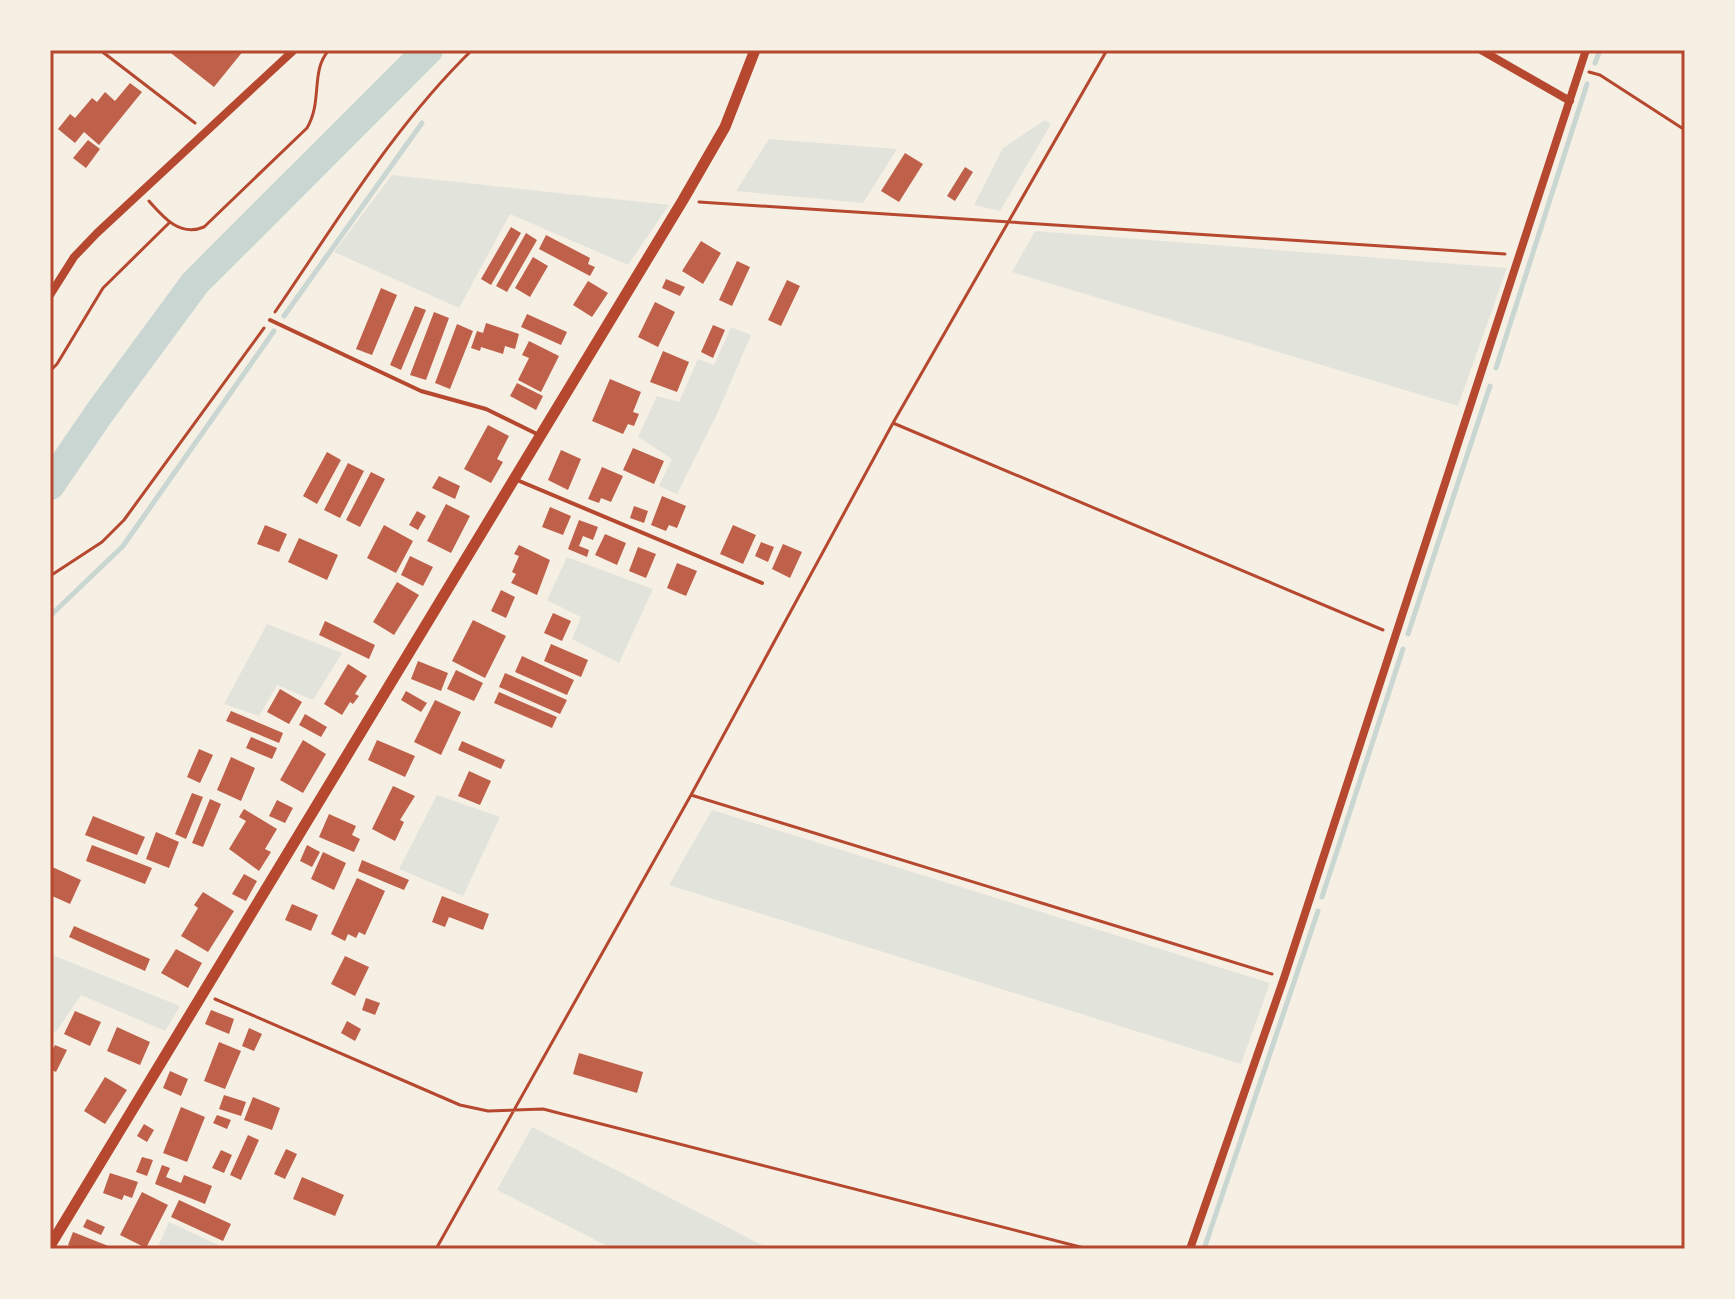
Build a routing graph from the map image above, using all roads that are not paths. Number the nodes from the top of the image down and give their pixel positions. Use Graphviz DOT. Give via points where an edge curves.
graph roads {
  1 [pos="294,50"];
  2 [pos="755,50"];
  3 [pos="1481,50"];
  4 [pos="1586,50"];
  5 [pos="1570,101"];
  6 [pos="50,295"];
  7 [pos="270,320"];
  8 [pos="541,436"];
  9 [pos="515,480"];
  10 [pos="762,583"];
  11 [pos="50,1246"];
  12 [pos="1190,1249"];
  1 -- 6 [label="street" via="74,257"];
  2 -- 8 [label="street" via="725,127"];
  3 -- 5 [label="street"];
  4 -- 5 [label="street"];
  5 -- 12 [label="street" via="1284,978"];
  7 -- 8 [label="lane" via="421,391 486,409"];
  8 -- 9 [label="street"];
  9 -- 10 [label="lane"];
  9 -- 11 [label="street"];
}
